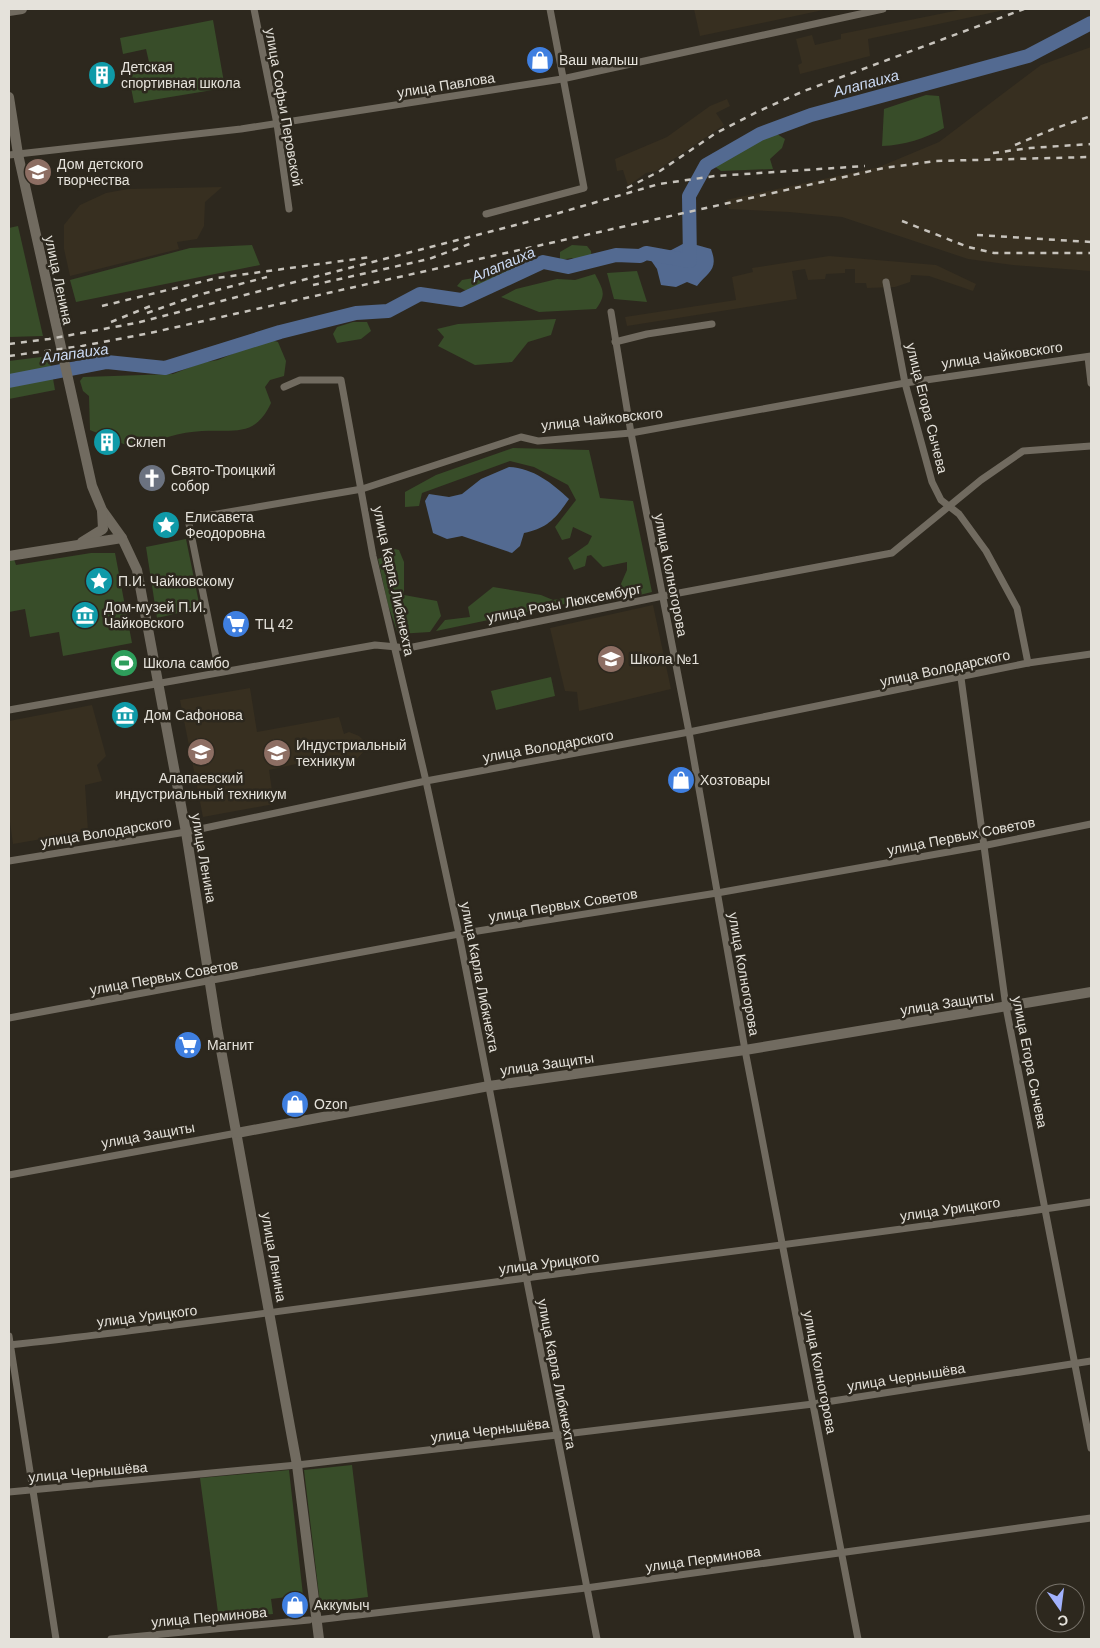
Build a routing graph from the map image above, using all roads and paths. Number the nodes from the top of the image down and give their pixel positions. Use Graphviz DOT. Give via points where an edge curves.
graph roads {
  1 [pos="22,9"];
  2 [pos="254,9"];
  3 [pos="550,9"];
  4 [pos="883,9"];
  5 [pos="9,11"];
  6 [pos="562,79"];
  7 [pos="9,97"];
  8 [pos="277,124"];
  9 [pos="13,155"];
  10 [pos="288,209"];
  11 [pos="486,214"];
  12 [pos="886,282"];
  13 [pos="611,312"];
  14 [pos="712,324"];
  15 [pos="615,342"];
  16 [pos="1089,357"];
  17 [pos="905,382"];
  18 [pos="1091,383"];
  19 [pos="284,387"];
  20 [pos="631,433"];
  21 [pos="1091,446"];
  22 [pos="362,489"];
  23 [pos="948,507"];
  24 [pos="102,510"];
  25 [pos="122,538"];
  26 [pos="70,548"];
  27 [pos="9,556"];
  28 [pos="662,596"];
  29 [pos="395,646"];
  30 [pos="1091,654"];
  31 [pos="1028,663"];
  32 [pos="219,672"];
  33 [pos="961,678"];
  34 [pos="159,684"];
  35 [pos="9,710"];
  36 [pos="690,732"];
  37 [pos="426,781"];
  38 [pos="1091,824"];
  39 [pos="186,832"];
  40 [pos="982,846"];
  41 [pos="9,861"];
  42 [pos="717,894"];
  43 [pos="459,934"];
  44 [pos="211,982"];
  45 [pos="1091,992"];
  46 [pos="1006,1007"];
  47 [pos="9,1018"];
  48 [pos="745,1050"];
  49 [pos="489,1086"];
  50 [pos="237,1133"];
  51 [pos="9,1175"];
  52 [pos="1091,1202"];
  53 [pos="1046,1209"];
  54 [pos="784,1246"];
  55 [pos="525,1278"];
  56 [pos="270,1314"];
  57 [pos="9,1336"];
  58 [pos="10,1345"];
  59 [pos="1091,1361"];
  60 [pos="1075,1364"];
  61 [pos="813,1404"];
  62 [pos="557,1435"];
  63 [pos="1091,1448"];
  64 [pos="297,1465"];
  65 [pos="32,1490"];
  66 [pos="9,1492"];
  67 [pos="1091,1518"];
  68 [pos="842,1553"];
  69 [pos="586,1588"];
  70 [pos="313,1620"];
  71 [pos="56,1639"];
  72 [pos="111,1639"];
  73 [pos="319,1639"];
  74 [pos="597,1639"];
  75 [pos="858,1639"];
  1 -- 5 [label="street"];
  2 -- 8 [label="street, улица Софьи Перовской"];
  3 -- 6 [label="street"];
  4 -- 6 [label="street, улица Павлова"];
  6 -- 8 [label="street, улица Павлова"];
  6 -- 11 [label="street" via="584,188"];
  7 -- 9 [label="street, улица Ленина"];
  8 -- 9 [label="street, улица Павлова"];
  8 -- 10 [label="street, улица Софьи Перовской"];
  9 -- 24 [label="street, улица Ленина" via="92,486"];
  12 -- 17 [label="street, улица Егора Сычева"];
  13 -- 15 [label="street, улица Колногорова"];
  14 -- 15 [label="street"];
  15 -- 20 [label="street, улица Колногорова"];
  16 -- 17 [label="street, улица Чайковского"];
  16 -- 18 [label="street"];
  17 -- 20 [label="street, улица Чайковского"];
  17 -- 23 [label="street, улица Егора Сычева" via="932,482"];
  19 -- 22 [label="street, улица Карла Либкнехта" via="300,380 341,380"];
  20 -- 22 [label="street, улица Чайковского" via="538,441 521,437"];
  20 -- 28 [label="street, улица Колногорова"];
  21 -- 23 [label="street, улица Розы Люксембург" via="1023,451"];
  22 -- 29 [label="street, улица Карла Либкнехта" via="373,556"];
  22 -- 32 [label="street, улица Чайковского" via="188,519"];
  23 -- 28 [label="street, улица Розы Люксембург" via="892,553"];
  23 -- 31 [label="street, улица Егора Сычева" via="959,514 986,551 1017,608"];
  24 -- 25 [label="street, улица Ленина"];
  24 -- 26 [label="street" via="103,529"];
  25 -- 26 [label="street"];
  25 -- 34 [label="street, улица Ленина" via="137,570"];
  26 -- 27 [label="street"];
  28 -- 29 [label="street, улица Розы Люксембург" via="408,648"];
  28 -- 36 [label="street, улица Колногорова"];
  29 -- 32 [label="street, улица Розы Люксембург" via="375,645"];
  29 -- 37 [label="street, улица Карла Либкнехта"];
  30 -- 31 [label="street, улица Володарского"];
  31 -- 33 [label="street, улица Володарского"];
  32 -- 34 [label="street, улица Розы Люксембург"];
  33 -- 36 [label="street, улица Володарского"];
  33 -- 40 [label="street, улица Егора Сычева"];
  34 -- 35 [label="street, улица Розы Люксембург"];
  34 -- 39 [label="street, улица Ленина"];
  36 -- 37 [label="street, улица Володарского"];
  36 -- 42 [label="street, улица Колногорова"];
  37 -- 39 [label="street, улица Володарского"];
  37 -- 43 [label="street, улица Карла Либкнехта"];
  38 -- 40 [label="street, улица Первых Советов"];
  39 -- 41 [label="street, улица Володарского"];
  39 -- 44 [label="street, улица Ленина"];
  40 -- 42 [label="street, улица Первых Советов"];
  40 -- 46 [label="street, улица Егора Сычева"];
  42 -- 43 [label="street, улица Первых Советов"];
  42 -- 48 [label="street, улица Колногорова"];
  43 -- 44 [label="street, улица Первых Советов"];
  43 -- 49 [label="street, улица Карла Либкнехта"];
  44 -- 47 [label="street, улица Первых Советов"];
  44 -- 50 [label="street, улица Ленина"];
  45 -- 46 [label="street, улица Защиты"];
  46 -- 48 [label="street, улица Защиты"];
  46 -- 53 [label="street, улица Егора Сычева"];
  48 -- 49 [label="street, улица Защиты"];
  48 -- 54 [label="street, улица Колногорова"];
  49 -- 50 [label="street, улица Защиты"];
  49 -- 55 [label="street, улица Карла Либкнехта"];
  50 -- 51 [label="street, улица Защиты"];
  50 -- 56 [label="street, улица Ленина"];
  52 -- 53 [label="street, улица Урицкого"];
  53 -- 54 [label="street, улица Урицкого"];
  53 -- 60 [label="street, улица Егора Сычева"];
  54 -- 55 [label="street, улица Урицкого"];
  54 -- 61 [label="street, улица Колногорова"];
  55 -- 56 [label="street, улица Урицкого"];
  55 -- 62 [label="street, улица Карла Либкнехта"];
  56 -- 58 [label="street, улица Урицкого"];
  56 -- 64 [label="street, улица Ленина"];
  57 -- 58 [label="street"];
  58 -- 65 [label="street"];
  59 -- 60 [label="street, улица Чернышёва"];
  60 -- 61 [label="street, улица Чернышёва"];
  60 -- 63 [label="street, улица Егора Сычева"];
  61 -- 62 [label="street, улица Чернышёва"];
  61 -- 68 [label="street, улица Колногорова"];
  62 -- 64 [label="street, улица Чернышёва"];
  62 -- 69 [label="street, улица Карла Либкнехта"];
  64 -- 65 [label="street, улица Чернышёва"];
  64 -- 70 [label="street, улица Ленина"];
  65 -- 66 [label="street, улица Чернышёва"];
  65 -- 71 [label="street"];
  67 -- 68 [label="street, улица Перминова"];
  68 -- 69 [label="street, улица Перминова"];
  68 -- 75 [label="street, улица Колногорова"];
  69 -- 70 [label="street, улица Перминова"];
  69 -- 74 [label="street, улица Карла Либкнехта"];
  70 -- 72 [label="street, улица Перминова"];
  70 -- 73 [label="street, улица Ленина"];
}
